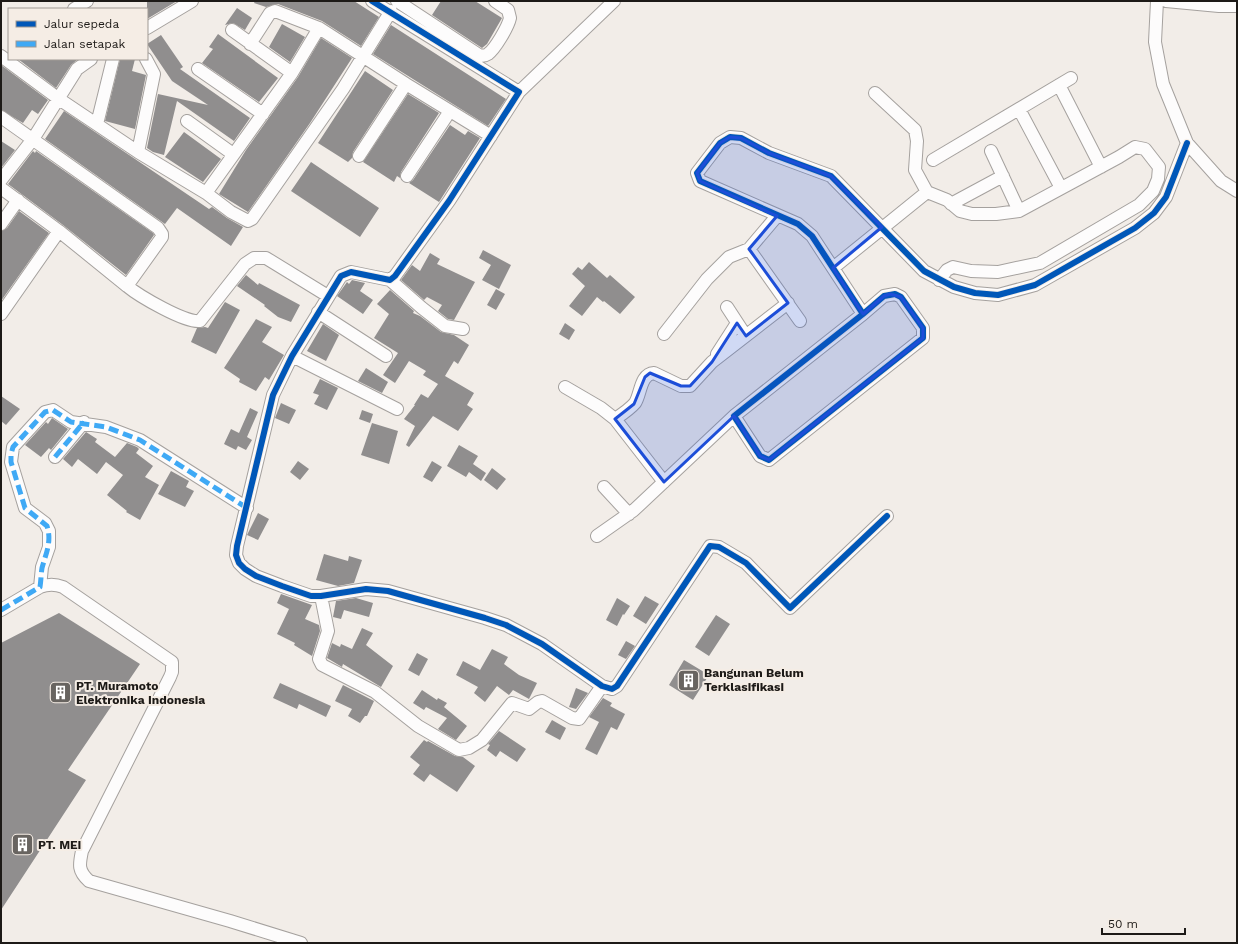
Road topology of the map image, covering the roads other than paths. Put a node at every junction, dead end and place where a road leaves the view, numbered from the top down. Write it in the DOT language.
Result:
graph roads {
  1 [pos="87,1"];
  2 [pos="192,1"];
  3 [pos="372,1"];
  4 [pos="495,1"];
  5 [pos="614,1"];
  6 [pos="1157,1"];
  7 [pos="1166,1"];
  8 [pos="1185,2"];
  9 [pos="399,4"];
  10 [pos="1237,6"];
  11 [pos="76,8"];
  12 [pos="148,27"];
  13 [pos="319,28"];
  14 [pos="232,30"];
  15 [pos="250,44"];
  16 [pos="364,57"];
  17 [pos="9,60"];
  18 [pos="90,60"];
  19 [pos="113,60"];
  20 [pos="147,60"];
  21 [pos="198,70"];
  22 [pos="292,73"];
  23 [pos="1071,78"];
  24 [pos="406,84"];
  25 [pos="1059,85"];
  26 [pos="519,92"];
  27 [pos="875,93"];
  28 [pos="59,99"];
  29 [pos="1019,109"];
  30 [pos="450,111"];
  31 [pos="263,114"];
  32 [pos="1,116"];
  33 [pos="187,121"];
  34 [pos="97,124"];
  35 [pos="491,136"];
  36 [pos="33,138"];
  37 [pos="1187,143"];
  38 [pos="991,151"];
  39 [pos="138,152"];
  40 [pos="233,154"];
  41 [pos="359,156"];
  42 [pos="933,160"];
  43 [pos="1101,167"];
  44 [pos="407,176"];
  45 [pos="1003,176"];
  46 [pos="1,180"];
  47 [pos="1,188"];
  48 [pos="1061,188"];
  49 [pos="1237,191"];
  50 [pos="927,192"];
  51 [pos="206,193"];
  52 [pos="18,200"];
  53 [pos="951,204"];
  54 [pos="1019,211"];
  55 [pos="778,216"];
  56 [pos="1,224"];
  57 [pos="882,227"];
  58 [pos="59,231"];
  59 [pos="749,249"];
  60 [pos="834,268"];
  61 [pos="390,280"];
  62 [pos="939,280"];
  63 [pos="128,286"];
  64 [pos="328,296"];
  65 [pos="788,304"];
  66 [pos="727,307"];
  67 [pos="318,312"];
  68 [pos="1,314"];
  69 [pos="863,314"];
  70 [pos="800,321"];
  71 [pos="737,323"];
  72 [pos="463,329"];
  73 [pos="664,334"];
  74 [pos="746,336"];
  75 [pos="292,356"];
  76 [pos="386,356"];
  77 [pos="712,362"];
  78 [pos="565,387"];
  79 [pos="397,409"];
  80 [pos="734,416"];
  81 [pos="615,419"];
  82 [pos="84,422"];
  83 [pos="55,457"];
  84 [pos="664,482"];
  85 [pos="604,487"];
  86 [pos="246,508"];
  87 [pos="629,514"];
  88 [pos="887,516"];
  89 [pos="597,536"];
  90 [pos="40,587"];
  91 [pos="322,596"];
  92 [pos="1,610"];
  93 [pos="602,686"];
  94 [pos="301,943"];
  1 -- 11 [label="street"];
  2 -- 12 [label="street"];
  3 -- 9 [label="street"];
  4 -- 9 [label="street"];
  5 -- 26 [label="street"];
  6 -- 37 [label="street"];
  7 -- 8 [label="street"];
  8 -- 10 [label="street"];
  9 -- 16 [label="street"];
  9 -- 26 [label="street"];
  13 -- 15 [label="street"];
  13 -- 16 [label="street"];
  13 -- 22 [label="street"];
  14 -- 15 [label="street"];
  15 -- 22 [label="street"];
  16 -- 24 [label="street"];
  16 -- 51 [label="street"];
  17 -- 28 [label="street"];
  18 -- 28 [label="street"];
  19 -- 34 [label="street"];
  20 -- 39 [label="street"];
  21 -- 31 [label="street"];
  22 -- 31 [label="street"];
  23 -- 25 [label="street"];
  24 -- 30 [label="street"];
  24 -- 41 [label="street"];
  25 -- 29 [label="street"];
  25 -- 43 [label="street"];
  26 -- 35 [label="street"];
  27 -- 50 [label="street"];
  28 -- 34 [label="street"];
  28 -- 36 [label="street"];
  29 -- 42 [label="street"];
  29 -- 48 [label="street"];
  30 -- 35 [label="street"];
  30 -- 44 [label="street"];
  31 -- 40 [label="street"];
  32 -- 36 [label="street"];
  33 -- 40 [label="street"];
  34 -- 39 [label="street"];
  35 -- 61 [label="street"];
  36 -- 46 [label="street"];
  36 -- 63 [label="street"];
  37 -- 49 [label="street"];
  37 -- 62 [label="street"];
  38 -- 45 [label="street"];
  39 -- 51 [label="street"];
  40 -- 51 [label="street"];
  43 -- 48 [label="street"];
  43 -- 62 [label="street"];
  45 -- 53 [label="street"];
  45 -- 54 [label="street"];
  47 -- 52 [label="street"];
  48 -- 54 [label="street"];
  50 -- 53 [label="street"];
  50 -- 57 [label="street"];
  52 -- 56 [label="street"];
  52 -- 58 [label="street"];
  53 -- 54 [label="street"];
  55 -- 57 [label="street"];
  55 -- 59 [label="street"];
  55 -- 60 [label="street"];
  57 -- 60 [label="street"];
  57 -- 62 [label="street"];
  58 -- 63 [label="street"];
  58 -- 68 [label="street"];
  59 -- 65 [label="street"];
  59 -- 73 [label="street"];
  60 -- 69 [label="street"];
  61 -- 64 [label="street"];
  61 -- 72 [label="street"];
  63 -- 64 [label="street"];
  64 -- 67 [label="street"];
  65 -- 70 [label="street"];
  65 -- 74 [label="street"];
  66 -- 71 [label="street"];
  67 -- 75 [label="street"];
  67 -- 76 [label="street"];
  69 -- 80 [label="street"];
  69 -- 80 [label="street"];
  71 -- 74 [label="street"];
  71 -- 77 [label="street"];
  74 -- 77 [label="street"];
  75 -- 79 [label="street"];
  75 -- 86 [label="street"];
  77 -- 81 [label="street"];
  78 -- 81 [label="street"];
  80 -- 84 [label="street"];
  81 -- 84 [label="street"];
  82 -- 83 [label="street"];
  82 -- 86 [label="street"];
  82 -- 90 [label="street"];
  84 -- 87 [label="street"];
  85 -- 87 [label="street"];
  86 -- 91 [label="street"];
  87 -- 89 [label="street"];
  88 -- 93 [label="street"];
  90 -- 92 [label="street"];
  90 -- 94 [label="street"];
  91 -- 93 [label="street"];
  91 -- 93 [label="street"];
}
